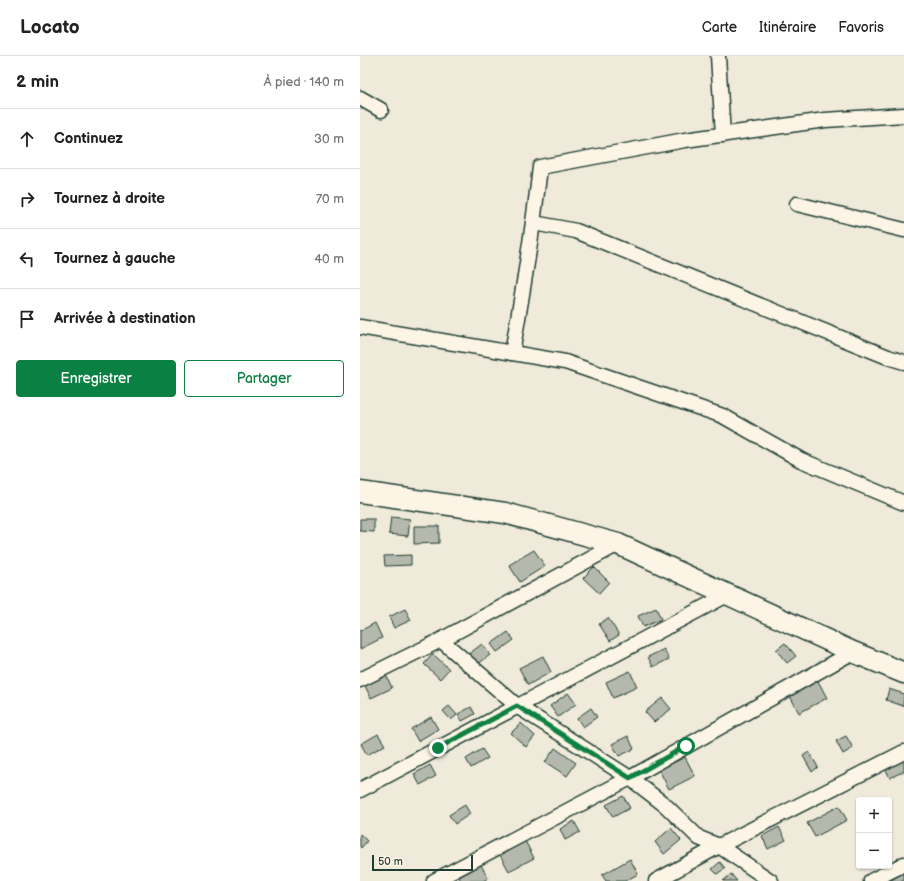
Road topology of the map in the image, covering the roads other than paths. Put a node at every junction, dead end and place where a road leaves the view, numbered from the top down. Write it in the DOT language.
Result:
graph roads {
  1 [pos="718,56"];
  2 [pos="360,98"];
  3 [pos="381,110"];
  4 [pos="904,115"];
  5 [pos="723,135"];
  6 [pos="797,204"];
  7 [pos="534,222"];
  8 [pos="904,230"];
  9 [pos="360,327"];
  10 [pos="512,353"];
  11 [pos="904,362"];
  12 [pos="360,492"];
  13 [pos="904,503"];
  14 [pos="618,544"];
  15 [pos="727,595"];
  16 [pos="441,640"];
  17 [pos="853,652"];
  18 [pos="904,673"];
  19 [pos="360,680"];
  20 [pos="517,706"];
  21 [pos="904,752"];
  22 [pos="630,778"];
  23 [pos="360,790"];
  24 [pos="719,846"];
  25 [pos="904,864"];
  26 [pos="434,881"];
  27 [pos="656,881"];
  28 [pos="771,881"];
  29 [pos="871,881"];
  1 -- 5 [label="street"];
  2 -- 3 [label="street"];
  4 -- 5 [label="street"];
  5 -- 7 [label="street"];
  6 -- 8 [label="street"];
  7 -- 10 [label="street"];
  7 -- 11 [label="street"];
  9 -- 10 [label="street"];
  10 -- 13 [label="street"];
  12 -- 14 [label="street"];
  14 -- 15 [label="street"];
  14 -- 16 [label="street"];
  15 -- 17 [label="street"];
  15 -- 20 [label="street"];
  16 -- 19 [label="street"];
  16 -- 20 [label="street"];
  17 -- 18 [label="street"];
  17 -- 22 [label="street"];
  20 -- 22 [label="street"];
  20 -- 23 [label="street"];
  21 -- 24 [label="street"];
  22 -- 24 [label="street"];
  22 -- 26 [label="street"];
  24 -- 27 [label="street"];
  24 -- 28 [label="street"];
  25 -- 29 [label="street"];
}
